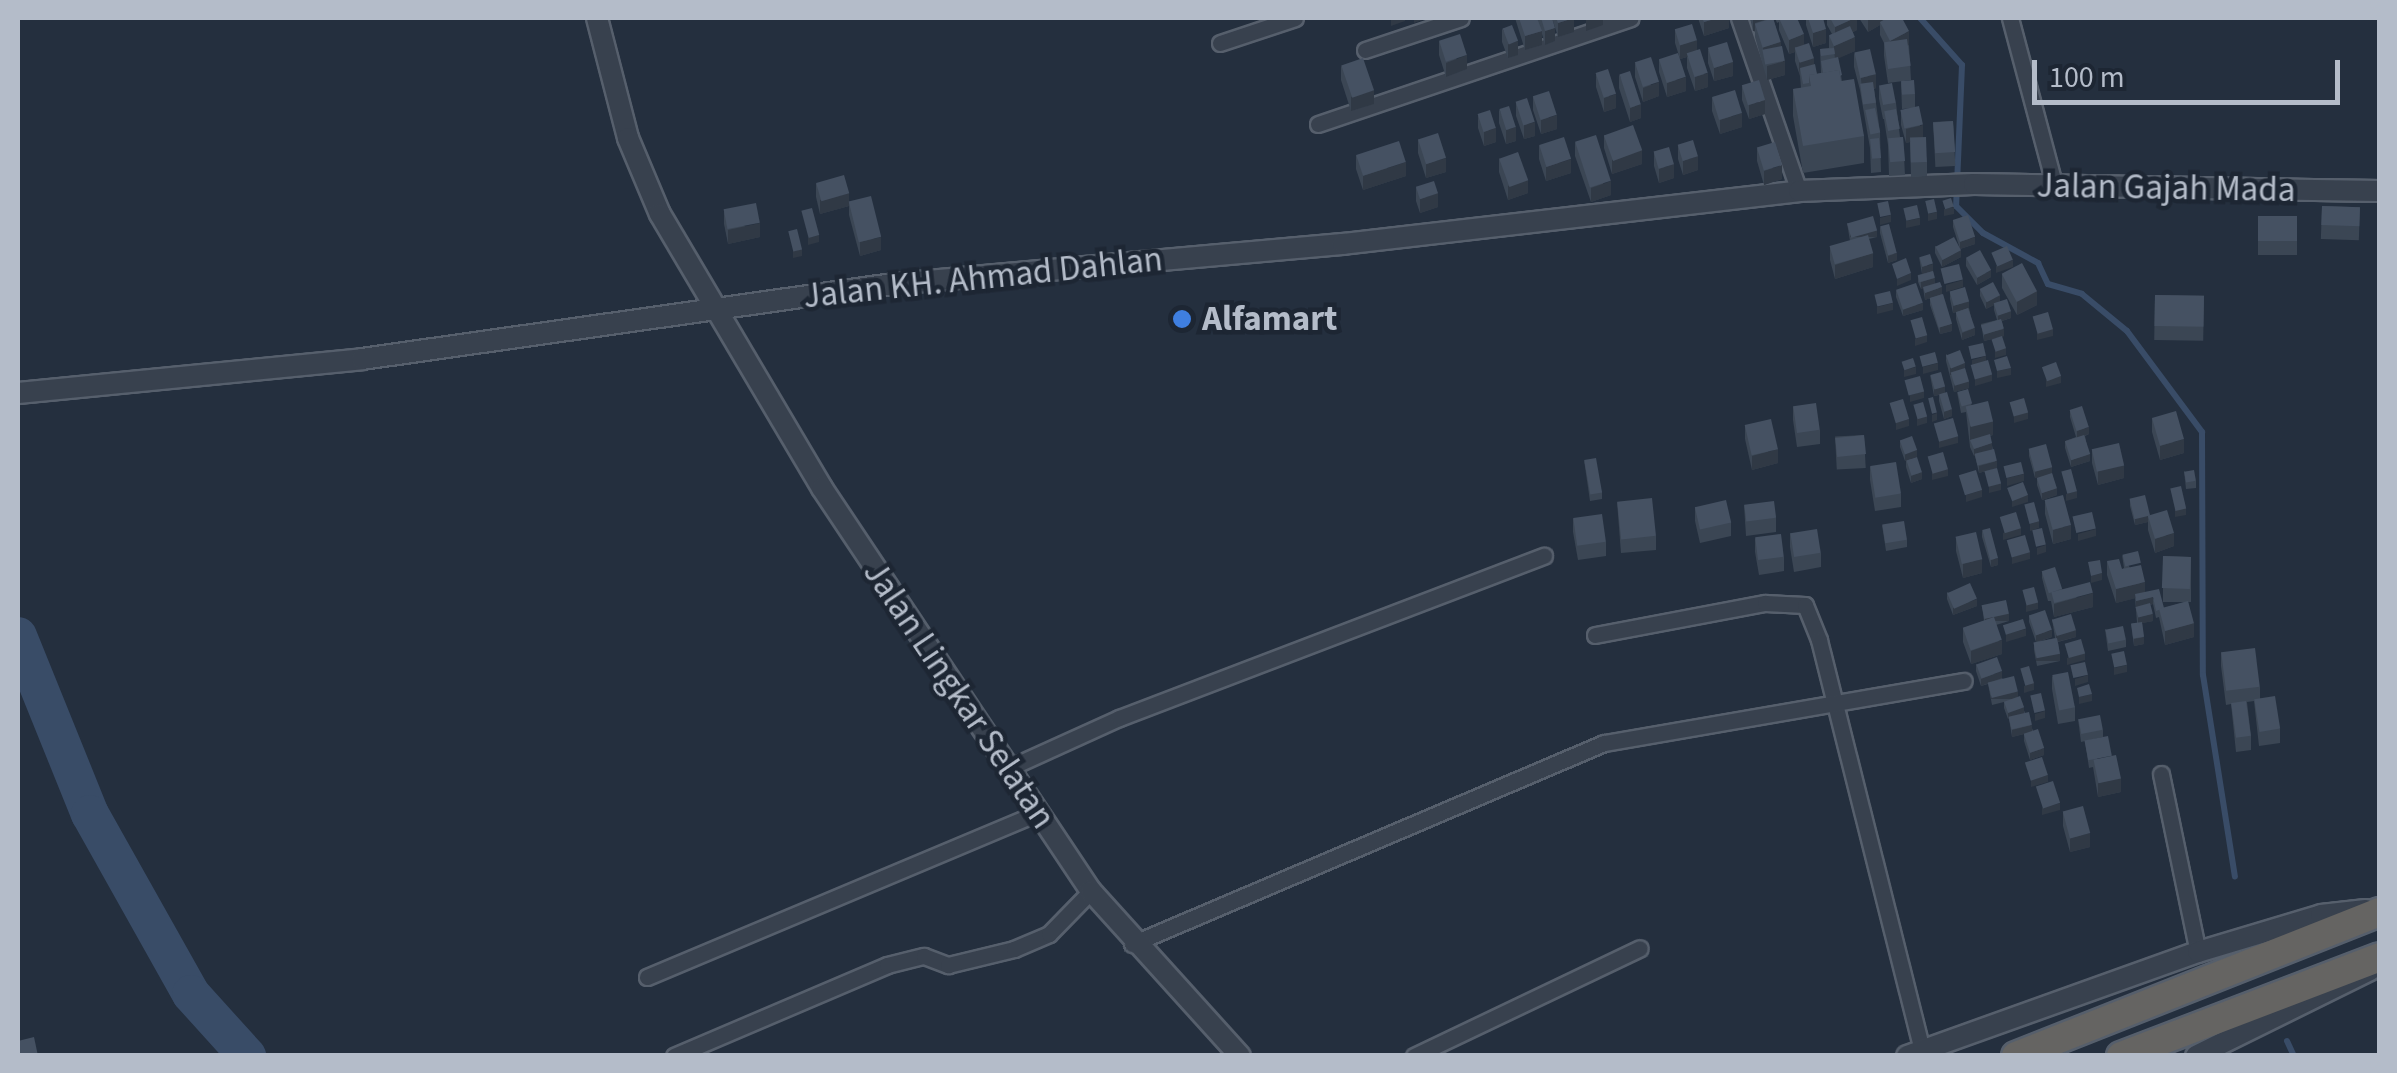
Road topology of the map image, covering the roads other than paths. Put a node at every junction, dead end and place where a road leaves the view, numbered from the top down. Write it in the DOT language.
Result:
graph roads {
  1 [pos="597,18"];
  2 [pos="1294,18"];
  3 [pos="1461,18"];
  4 [pos="1632,18"];
  5 [pos="1739,18"];
  6 [pos="2010,18"];
  7 [pos="1220,44"];
  8 [pos="1365,50"];
  9 [pos="1318,124"];
  10 [pos="1952,184"];
  11 [pos="2055,187"];
  12 [pos="1799,191"];
  13 [pos="2380,191"];
  14 [pos="706,310"];
  15 [pos="18,393"];
  16 [pos="1544,556"];
  17 [pos="1595,635"];
  18 [pos="1964,681"];
  19 [pos="1835,703"];
  20 [pos="1010,767"];
  21 [pos="2161,774"];
  22 [pos="1039,812"];
  23 [pos="1091,890"];
  24 [pos="2380,910"];
  25 [pos="1132,944"];
  26 [pos="1640,948"];
  27 [pos="2198,952"];
  28 [pos="2380,960"];
  29 [pos="647,977"];
  30 [pos="1915,1052"];
  31 [pos="674,1056"];
  32 [pos="1240,1056"];
  33 [pos="1414,1056"];
  34 [pos="2016,1056"];
  35 [pos="2121,1056"];
  36 [pos="2196,1056"];
  1 -- 14 [label="street, Jalan Lingkar Selatan"];
  2 -- 7 [label="street"];
  3 -- 8 [label="street"];
  4 -- 9 [label="street"];
  5 -- 12 [label="street"];
  6 -- 11 [label="street"];
  10 -- 11 [label="street, Jalan Gajah Mada"];
  10 -- 12 [label="street, Jalan KH. Ahmad Dahlan"];
  11 -- 13 [label="street, Jalan Gajah Mada"];
  12 -- 14 [label="street, Jalan KH. Ahmad Dahlan"];
  14 -- 15 [label="street, Jalan KH. Ahmad Dahlan"];
  14 -- 20 [label="street, Jalan Lingkar Selatan"];
  16 -- 20 [label="street"];
  17 -- 19 [label="street"];
  18 -- 19 [label="street"];
  19 -- 25 [label="street"];
  19 -- 30 [label="street"];
  20 -- 22 [label="street, Jalan Lingkar Selatan"];
  21 -- 27 [label="street"];
  22 -- 23 [label="street, Jalan Lingkar Selatan"];
  22 -- 29 [label="street"];
  23 -- 25 [label="street, Jalan Lingkar Selatan"];
  23 -- 31 [label="street"];
  24 -- 27 [label="street"];
  24 -- 34 [label="highway"];
  25 -- 32 [label="street, Jalan Lingkar Selatan"];
  26 -- 33 [label="street"];
  27 -- 30 [label="street"];
  28 -- 35 [label="highway"];
  28 -- 36 [label="street"];
}
